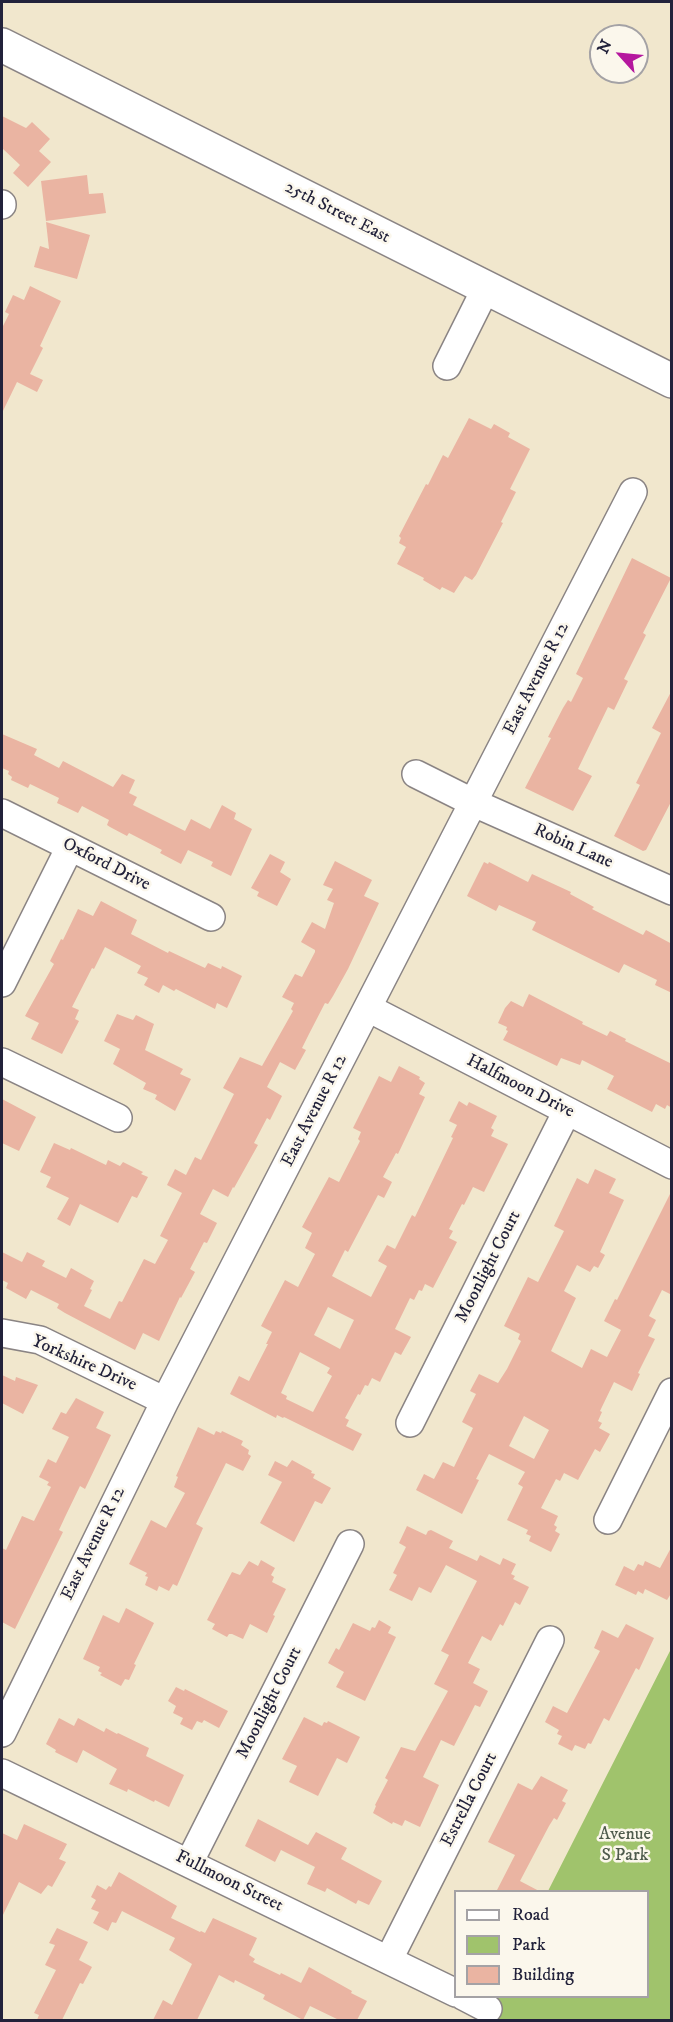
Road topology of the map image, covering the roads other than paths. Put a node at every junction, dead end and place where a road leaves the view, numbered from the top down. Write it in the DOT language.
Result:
graph roads {
  1 [pos="2,45"];
  2 [pos="486,288"];
  3 [pos="447,366"];
  4 [pos="672,381"];
  5 [pos="633,492"];
  6 [pos="416,774"];
  7 [pos="474,803"];
  8 [pos="2,813"];
  9 [pos="70,847"];
  10 [pos="672,891"];
  11 [pos="211,917"];
  12 [pos="2,983"];
  13 [pos="368,1008"];
  14 [pos="2,1062"];
  15 [pos="567,1111"];
  16 [pos="118,1118"];
  17 [pos="672,1165"];
  18 [pos="2,1333"];
  19 [pos="672,1392"];
  20 [pos="165,1401"];
  21 [pos="410,1422"];
  22 [pos="608,1520"];
  23 [pos="350,1544"];
  24 [pos="550,1640"];
  25 [pos="2,1733"];
  26 [pos="2,1773"];
  27 [pos="189,1863"];
  28 [pos="389,1959"];
  29 [pos="454,1992"];
  30 [pos="467,1998"];
  31 [pos="488,2009"];
  1 -- 2 [label="main road, 25th Street East"];
  2 -- 3 [label="street"];
  2 -- 4 [label="main road, 25th Street East"];
  5 -- 7 [label="street, East Avenue R 12"];
  6 -- 7 [label="street, Robin Lane"];
  7 -- 10 [label="street, Robin Lane"];
  7 -- 13 [label="street, East Avenue R 12"];
  8 -- 9 [label="street, Oxford Drive"];
  9 -- 11 [label="street, Oxford Drive"];
  9 -- 12 [label="street"];
  13 -- 15 [label="street, Halfmoon Drive"];
  13 -- 20 [label="street, East Avenue R 12"];
  14 -- 16 [label="street"];
  15 -- 17 [label="street, Halfmoon Drive"];
  15 -- 21 [label="street, Moonlight Court"];
  18 -- 20 [label="street, Yorkshire Drive"];
  19 -- 22 [label="street"];
  20 -- 25 [label="street, East Avenue R 12"];
  23 -- 27 [label="street, Moonlight Court"];
  24 -- 28 [label="street, Estrella Court"];
  26 -- 27 [label="street, Fullmoon Street"];
  27 -- 28 [label="street, Fullmoon Street"];
  28 -- 29 [label="street, Fullmoon Street"];
  30 -- 31 [label="street"];
}
